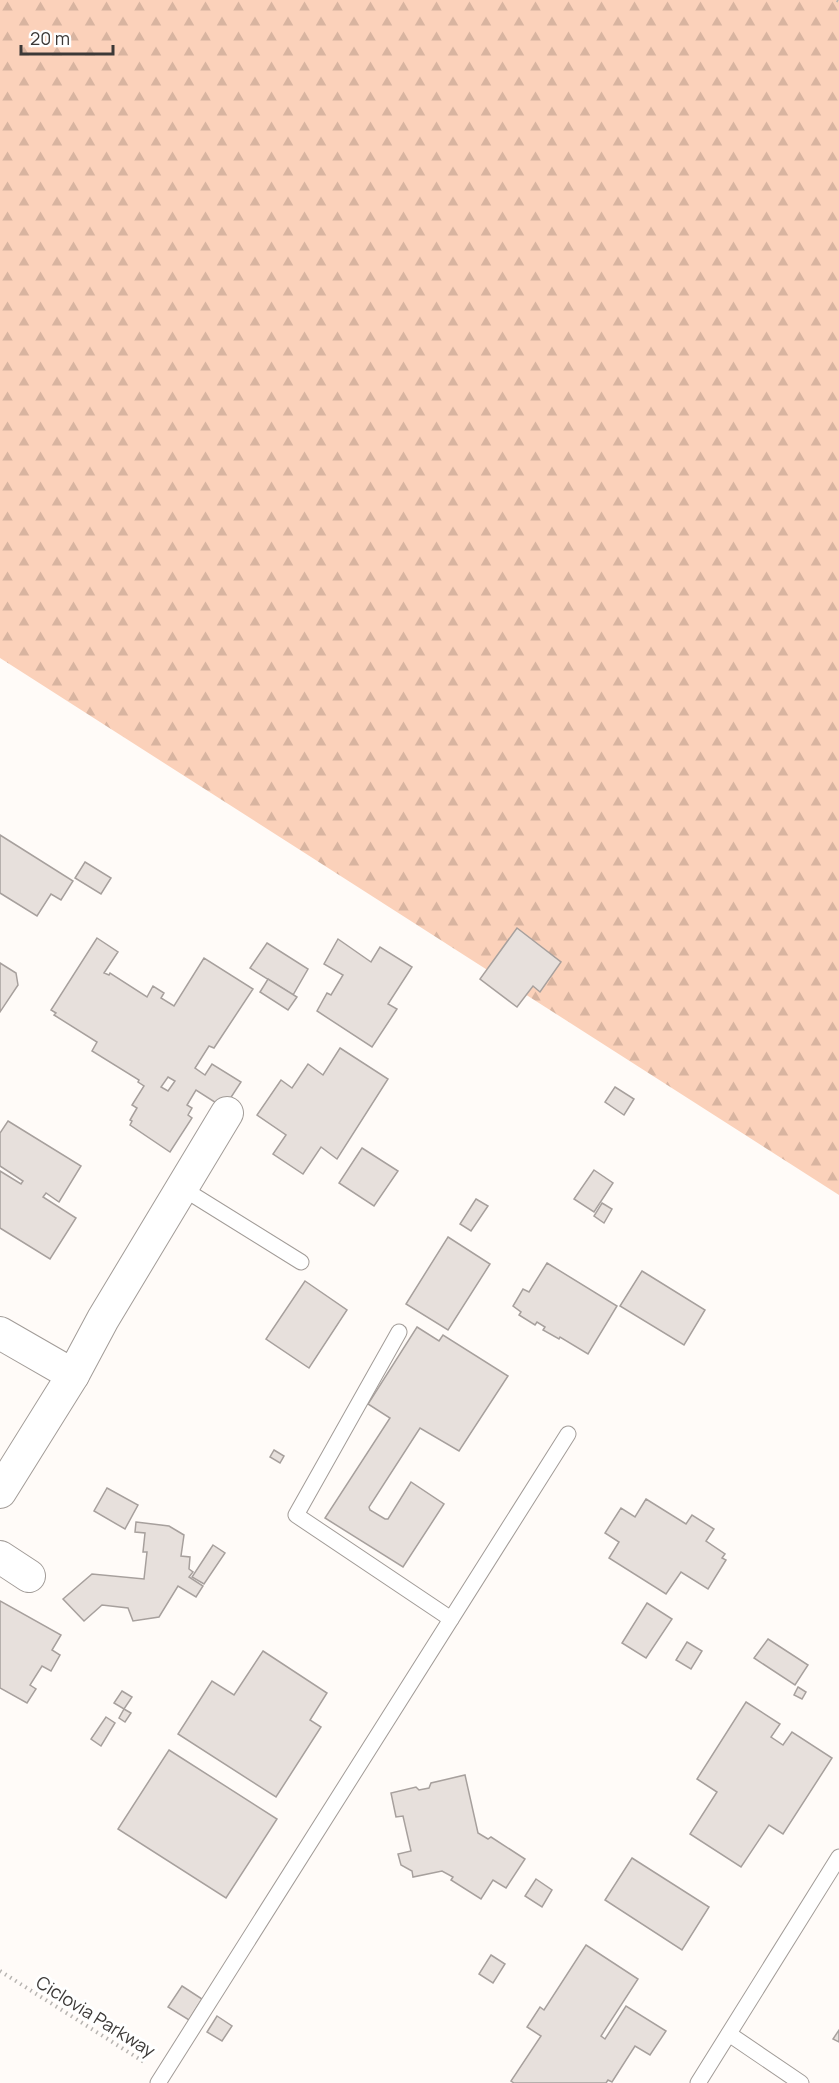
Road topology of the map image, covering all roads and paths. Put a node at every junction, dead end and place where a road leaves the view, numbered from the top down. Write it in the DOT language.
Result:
graph roads {
  1 [pos="227,1113"];
  2 [pos="182,1188"];
  3 [pos="301,1262"];
  4 [pos="399,1332"];
  5 [pos="0,1333"];
  6 [pos="73,1375"];
  7 [pos="568,1434"];
  8 [pos="0,1492"];
  9 [pos="0,1557"];
  10 [pos="29,1576"];
  11 [pos="451,1619"];
  12 [pos="839,1857"];
  13 [pos="0,1971"];
  14 [pos="729,2034"];
  15 [pos="161,2079"];
  16 [pos="698,2083"];
  17 [pos="801,2083"];
  1 -- 2 [label="street"];
  2 -- 3 [label="lane"];
  2 -- 6 [label="street"];
  4 -- 11 [label="lane"];
  5 -- 6 [label="street"];
  6 -- 8 [label="street"];
  7 -- 11 [label="lane"];
  9 -- 10 [label="street"];
  11 -- 15 [label="lane"];
  12 -- 14 [label="lane"];
  13 -- 15 [label="path, Ciclovia Parkway"];
  14 -- 16 [label="lane"];
  14 -- 17 [label="lane"];
}
